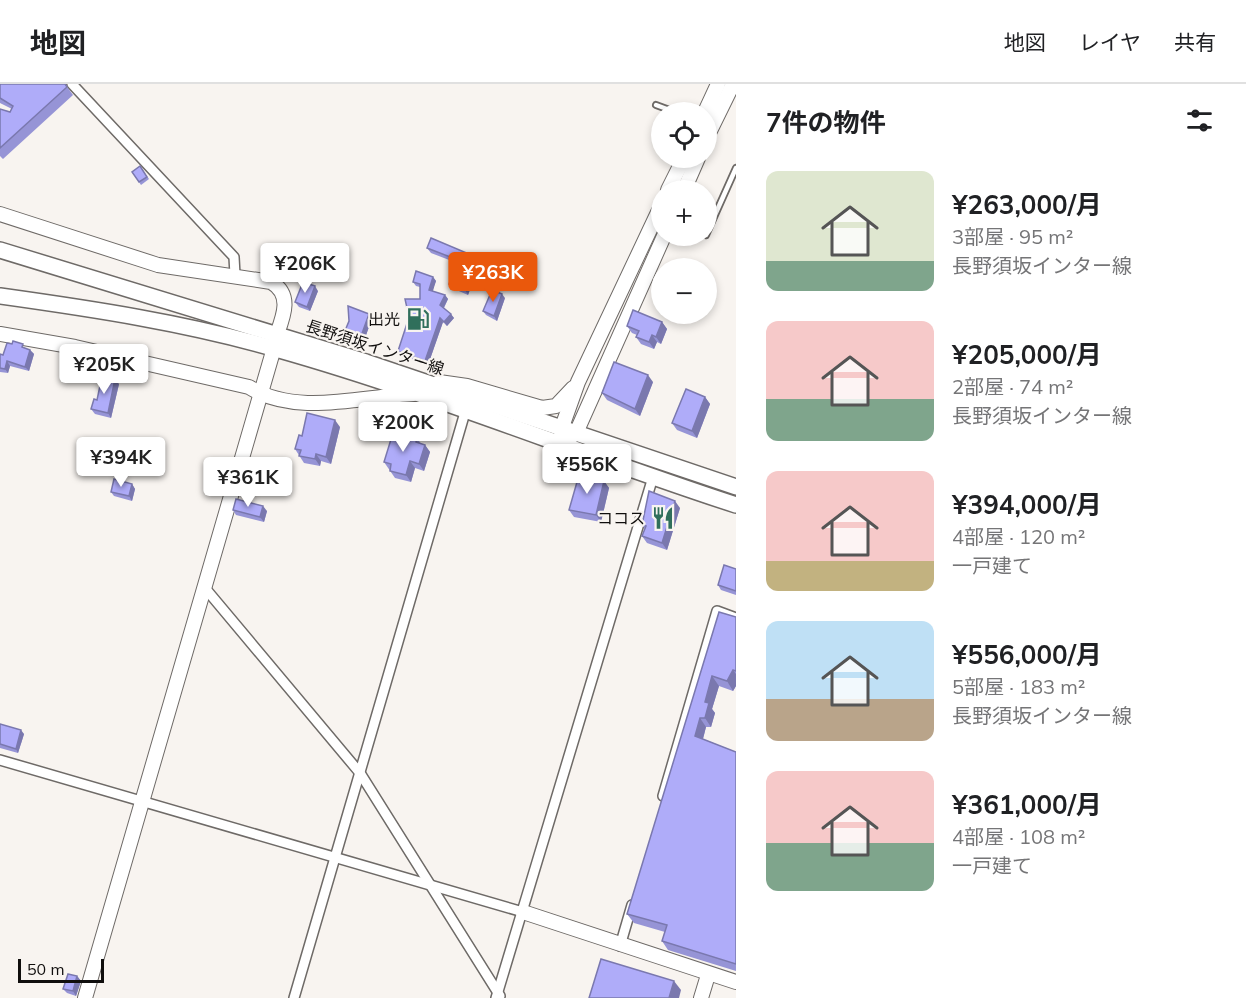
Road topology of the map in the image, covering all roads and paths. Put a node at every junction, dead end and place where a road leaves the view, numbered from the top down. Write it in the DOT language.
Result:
graph roads {
  1 [pos="72,84"];
  2 [pos="718,84"];
  3 [pos="733,84"];
  4 [pos="710,102"];
  5 [pos="717,117"];
  6 [pos="736,168"];
  7 [pos="717,211"];
  8 [pos="0,214"];
  9 [pos="651,227"];
  10 [pos="660,246"];
  11 [pos="0,250"];
  12 [pos="235,275"];
  13 [pos="0,296"];
  14 [pos="0,334"];
  15 [pos="275,341"];
  16 [pos="416,379"];
  17 [pos="578,382"];
  18 [pos="260,394"];
  19 [pos="424,394"];
  20 [pos="466,409"];
  21 [pos="561,427"];
  22 [pos="576,433"];
  23 [pos="561,445"];
  24 [pos="652,477"];
  25 [pos="736,487"];
  26 [pos="736,505"];
  27 [pos="205,588"];
  28 [pos="736,618"];
  29 [pos="0,760"];
  30 [pos="360,773"];
  31 [pos="142,801"];
  32 [pos="660,807"];
  33 [pos="334,858"];
  34 [pos="431,884"];
  35 [pos="633,899"];
  36 [pos="523,912"];
  37 [pos="620,946"];
  38 [pos="708,975"];
  39 [pos="736,982"];
  40 [pos="499,996"];
  41 [pos="85,998"];
  42 [pos="294,998"];
  43 [pos="701,998"];
  1 -- 12 [label="street"];
  2 -- 4 [label="street"];
  3 -- 5 [label="street"];
  6 -- 7 [label="lane"];
  8 -- 12 [label="street"];
  9 -- 17 [label="street"];
  10 -- 22 [label="street"];
  11 -- 15 [label="main road, 長野須坂インター線"];
  12 -- 15 [label="street"];
  13 -- 15 [label="main road, 長野須坂インター線"];
  14 -- 18 [label="street"];
  15 -- 16 [label="main road, 長野須坂インター線"];
  15 -- 18 [label="street"];
  15 -- 19 [label="main road, 長野須坂インター線"];
  16 -- 17 [label="street"];
  16 -- 21 [label="main road, 長野須坂インター線"];
  17 -- 21 [label="street"];
  18 -- 19 [label="street"];
  18 -- 27 [label="street"];
  19 -- 20 [label="main road, 長野須坂インター線"];
  20 -- 23 [label="main road, 長野須坂インター線"];
  20 -- 30 [label="street"];
  21 -- 22 [label="main road, 長野須坂インター線"];
  21 -- 23 [label="street"];
  22 -- 23 [label="street"];
  22 -- 25 [label="main road, 長野須坂インター線"];
  23 -- 24 [label="main road, 長野須坂インター線"];
  24 -- 26 [label="main road, 長野須坂インター線"];
  24 -- 36 [label="street"];
  27 -- 30 [label="street"];
  27 -- 31 [label="street"];
  28 -- 32 [label="street"];
  29 -- 31 [label="street"];
  30 -- 33 [label="street"];
  30 -- 34 [label="street"];
  31 -- 33 [label="street"];
  31 -- 41 [label="street"];
  33 -- 34 [label="street"];
  33 -- 42 [label="street"];
  34 -- 36 [label="street"];
  34 -- 40 [label="street"];
  35 -- 37 [label="street"];
  36 -- 37 [label="street"];
  36 -- 40 [label="street"];
  37 -- 38 [label="street"];
  38 -- 39 [label="street"];
  38 -- 43 [label="street"];
}
